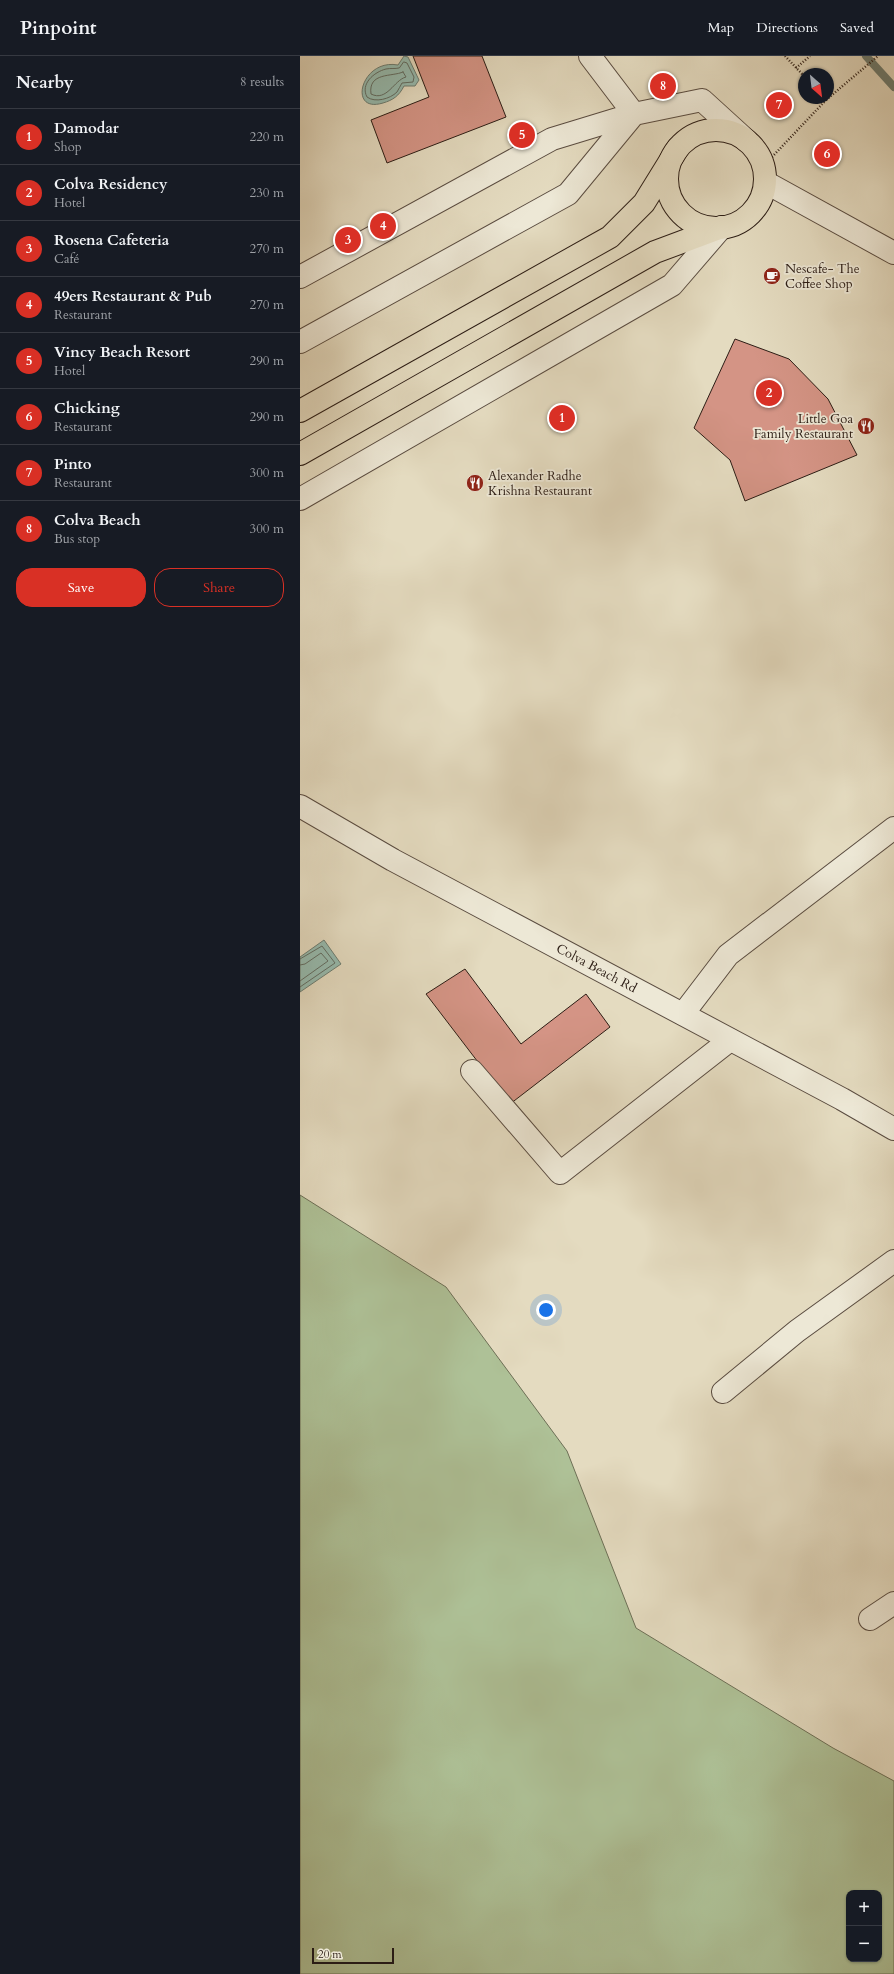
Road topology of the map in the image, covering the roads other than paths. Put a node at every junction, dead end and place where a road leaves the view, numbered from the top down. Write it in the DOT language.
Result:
graph roads {
  1 [pos="590,56"];
  2 [pos="634,114"];
  3 [pos="747,141"];
  4 [pos="678,148"];
  5 [pos="765,174"];
  6 [pos="722,227"];
  7 [pos="894,253"];
  8 [pos="300,277"];
  9 [pos="300,342"];
  10 [pos="300,411"];
  11 [pos="300,454"];
  12 [pos="300,499"];
  13 [pos="300,806"];
  14 [pos="894,828"];
  15 [pos="683,1014"];
  16 [pos="730,1040"];
  17 [pos="472,1071"];
  18 [pos="894,1129"];
  19 [pos="894,1261"];
  20 [pos="722,1392"];
  21 [pos="894,1602"];
  22 [pos="870,1619"];
  1 -- 2 [label="street"];
  2 -- 3 [label="street"];
  2 -- 8 [label="street"];
  2 -- 9 [label="street"];
  3 -- 4 [label="main road"];
  3 -- 5 [label="main road"];
  4 -- 6 [label="main road"];
  4 -- 10 [label="main road"];
  5 -- 6 [label="main road"];
  5 -- 7 [label="street"];
  6 -- 11 [label="main road"];
  6 -- 12 [label="street"];
  13 -- 15 [label="street, Colva Beach Rd"];
  14 -- 15 [label="street"];
  15 -- 16 [label="street, Colva Beach Rd"];
  16 -- 17 [label="street"];
  16 -- 18 [label="street, Colva Beach Rd"];
  19 -- 20 [label="street"];
  21 -- 22 [label="street"];
}
